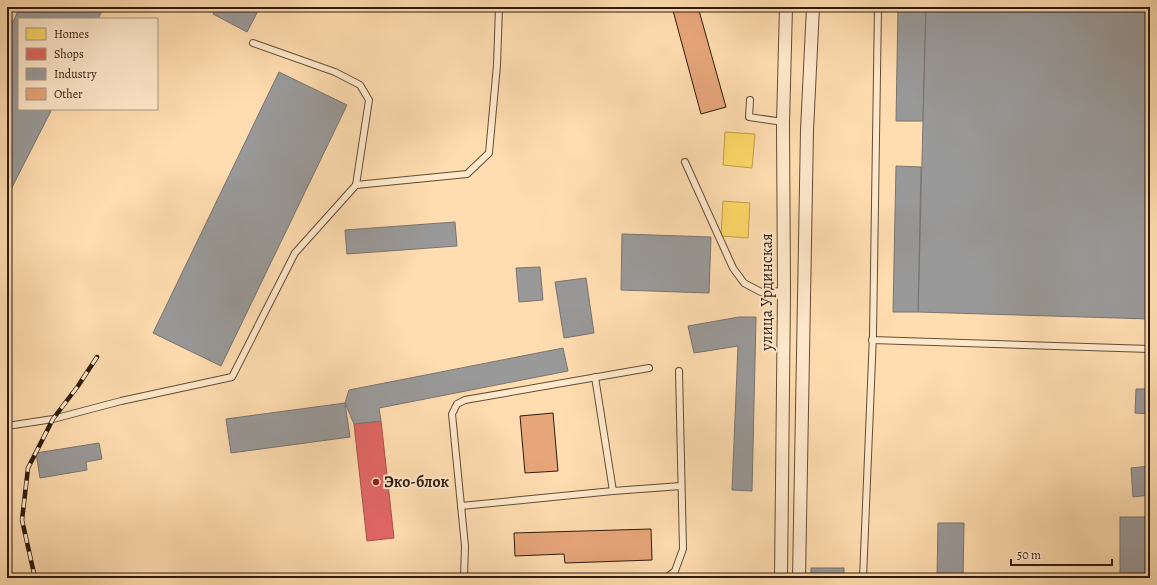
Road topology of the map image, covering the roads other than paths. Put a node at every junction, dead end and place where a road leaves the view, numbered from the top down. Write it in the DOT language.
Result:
graph roads {
  1 [pos="499,7"];
  2 [pos="786,7"];
  3 [pos="813,7"];
  4 [pos="878,7"];
  5 [pos="253,43"];
  6 [pos="750,100"];
  7 [pos="783,122"];
  8 [pos="685,162"];
  9 [pos="356,185"];
  10 [pos="784,291"];
  11 [pos="872,340"];
  12 [pos="1150,349"];
  13 [pos="649,368"];
  14 [pos="679,371"];
  15 [pos="595,377"];
  16 [pos="7,426"];
  17 [pos="682,486"];
  18 [pos="613,491"];
  19 [pos="461,506"];
  20 [pos="464,578"];
  21 [pos="666,578"];
  22 [pos="781,578"];
  23 [pos="799,578"];
  24 [pos="863,578"];
  1 -- 9 [label="lane"];
  2 -- 7 [label="street, улица Урдинская"];
  3 -- 23 [label="street"];
  4 -- 11 [label="lane"];
  5 -- 9 [label="lane"];
  6 -- 7 [label="lane"];
  7 -- 10 [label="street, улица Урдинская"];
  8 -- 10 [label="lane"];
  9 -- 16 [label="lane"];
  10 -- 22 [label="street, улица Урдинская"];
  11 -- 12 [label="lane"];
  11 -- 24 [label="lane"];
  13 -- 15 [label="lane"];
  14 -- 17 [label="lane"];
  15 -- 18 [label="lane"];
  15 -- 19 [label="lane"];
  17 -- 18 [label="lane"];
  17 -- 21 [label="lane"];
  18 -- 19 [label="lane"];
  19 -- 20 [label="lane"];
}
